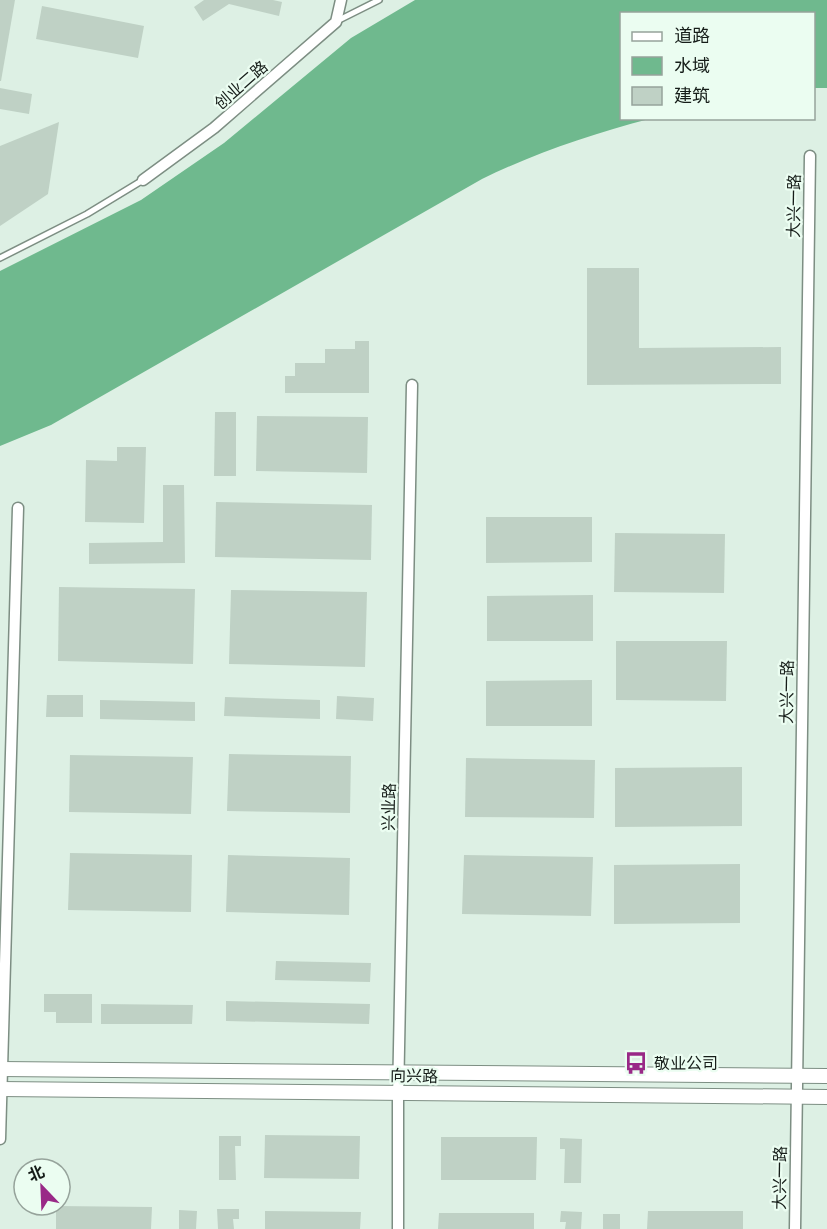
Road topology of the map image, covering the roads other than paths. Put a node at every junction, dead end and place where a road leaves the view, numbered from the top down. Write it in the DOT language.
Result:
graph roads {
  1 [pos="341,0"];
  2 [pos="379,0"];
  3 [pos="336,22"];
  4 [pos="810,156"];
  5 [pos="143,180"];
  6 [pos="0,258"];
  7 [pos="412,385"];
  8 [pos="18,508"];
  9 [pos="1,1069"];
  10 [pos="399,1072"];
  11 [pos="797,1076"];
  12 [pos="827,1076"];
  13 [pos="0,1089"];
  14 [pos="398,1092"];
  15 [pos="797,1096"];
  16 [pos="827,1097"];
  17 [pos="0,1139"];
  18 [pos="398,1229"];
  19 [pos="795,1229"];
  1 -- 3 [label="street"];
  2 -- 3 [label="lane"];
  3 -- 5 [label="street, 创业二路"];
  4 -- 11 [label="street, 大兴一路"];
  5 -- 6 [label="lane"];
  7 -- 10 [label="street, 兴业路"];
  8 -- 9 [label="street"];
  9 -- 10 [label="street, 向兴路"];
  9 -- 13 [label="street"];
  10 -- 11 [label="street, 向兴路"];
  10 -- 14 [label="street, 兴业路"];
  11 -- 12 [label="street, 向兴路"];
  11 -- 15 [label="street, 大兴一路"];
  13 -- 14 [label="street, 向兴路"];
  13 -- 17 [label="street"];
  14 -- 15 [label="street, 向兴路"];
  14 -- 18 [label="street, 兴业路"];
  15 -- 16 [label="street, 向兴路"];
  15 -- 19 [label="street, 大兴一路"];
}
